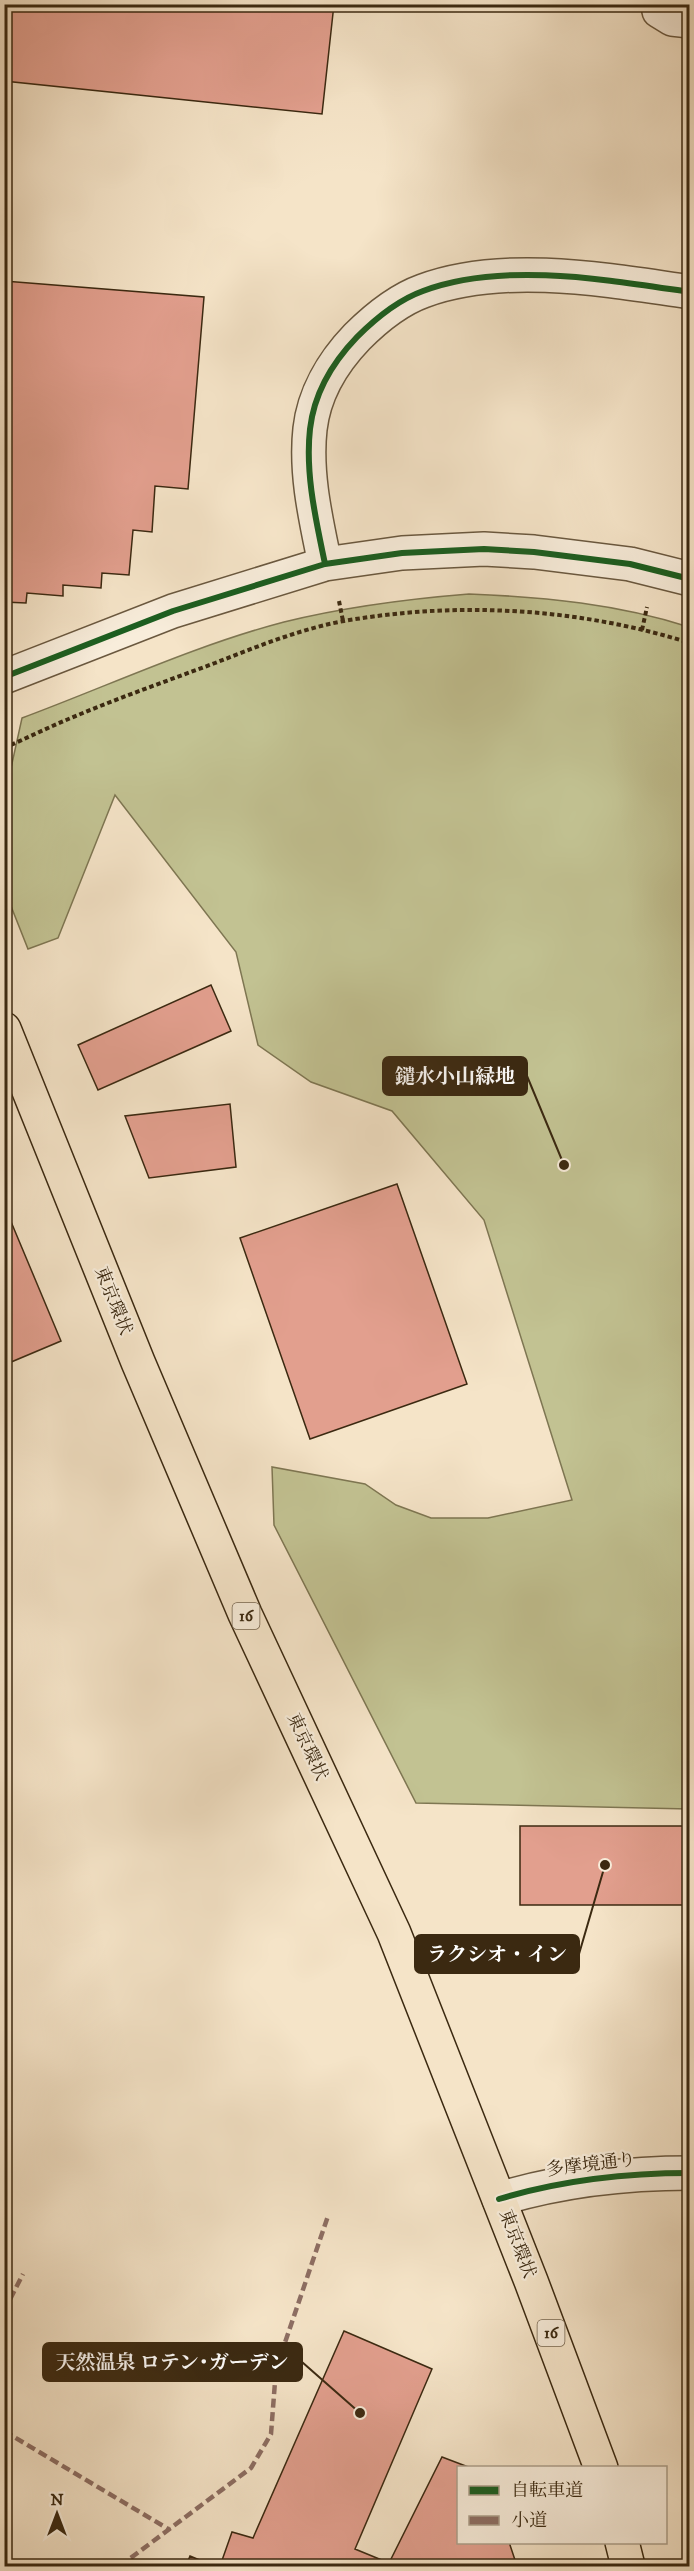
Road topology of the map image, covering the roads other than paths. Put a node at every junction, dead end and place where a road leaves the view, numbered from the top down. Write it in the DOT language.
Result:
graph roads {
  1 [pos="658,4"];
  2 [pos="690,21"];
  3 [pos="690,292"];
  4 [pos="325,564"];
  5 [pos="690,579"];
  6 [pos="4,677"];
  7 [pos="4,1029"];
  8 [pos="690,2173"];
  9 [pos="499,2199"];
  10 [pos="600,2466"];
  11 [pos="622,2544"];
  12 [pos="628,2566"];
  1 -- 2 [label="street"];
  3 -- 4 [label="street"];
  4 -- 5 [label="street"];
  4 -- 6 [label="street"];
  7 -- 9 [label="highway, 東京環状 / 16"];
  8 -- 9 [label="street, 多摩境通り"];
  9 -- 10 [label="highway, 東京環状 / 16"];
  11 -- 12 [label="highway"];
}
